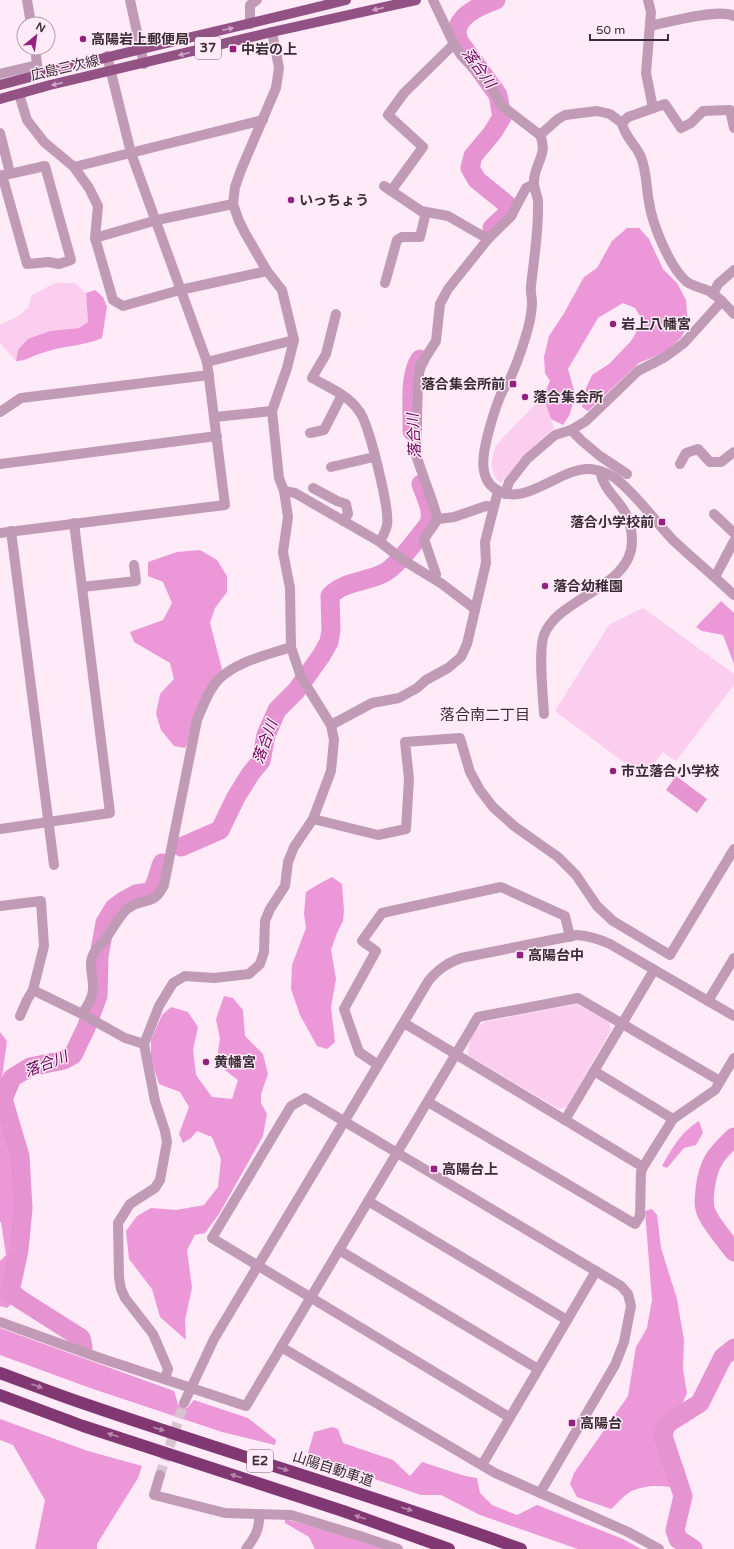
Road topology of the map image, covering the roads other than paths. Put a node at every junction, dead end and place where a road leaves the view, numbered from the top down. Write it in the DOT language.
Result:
graph roads {
  1 [pos="27,0"];
  2 [pos="130,0"];
  3 [pos="257,0"];
  4 [pos="346,0"];
  5 [pos="416,0"];
  6 [pos="433,0"];
  7 [pos="648,0"];
  8 [pos="30,16"];
  9 [pos="734,16"];
  10 [pos="250,24"];
  11 [pos="650,26"];
  12 [pos="272,32"];
  13 [pos="454,44"];
  14 [pos="140,48"];
  15 [pos="36,56"];
  16 [pos="107,56"];
  17 [pos="144,64"];
  18 [pos="38,69"];
  19 [pos="111,71"];
  20 [pos="0,74"];
  21 [pos="0,85"];
  22 [pos="19,94"];
  23 [pos="0,99"];
  24 [pos="653,108"];
  25 [pos="263,120"];
  26 [pos="622,123"];
  27 [pos="734,128"];
  28 [pos="0,133"];
  29 [pos="540,135"];
  30 [pos="131,153"];
  31 [pos="74,167"];
  32 [pos="4,174"];
  33 [pos="534,184"];
  34 [pos="233,204"];
  35 [pos="426,212"];
  36 [pos="157,220"];
  37 [pos="95,238"];
  38 [pos="488,239"];
  39 [pos="267,270"];
  40 [pos="734,270"];
  41 [pos="385,283"];
  42 [pos="180,290"];
  43 [pos="713,294"];
  44 [pos="722,301"];
  45 [pos="336,314"];
  46 [pos="734,314"];
  47 [pos="294,340"];
  48 [pos="207,362"];
  49 [pos="209,375"];
  50 [pos="342,395"];
  51 [pos="272,411"];
  52 [pos="0,412"];
  53 [pos="214,417"];
  54 [pos="571,430"];
  55 [pos="310,433"];
  56 [pos="217,436"];
  57 [pos="734,452"];
  58 [pos="600,456"];
  59 [pos="374,457"];
  60 [pos="0,464"];
  61 [pos="680,464"];
  62 [pos="331,467"];
  63 [pos="597,470"];
  64 [pos="627,474"];
  65 [pos="314,488"];
  66 [pos="284,491"];
  67 [pos="501,493"];
  68 [pos="494,507"];
  69 [pos="714,514"];
  70 [pos="438,519"];
  71 [pos="343,521"];
  72 [pos="74,523"];
  73 [pos="12,531"];
  74 [pos="0,533"];
  75 [pos="734,533"];
  76 [pos="734,541"];
  77 [pos="380,542"];
  78 [pos="134,565"];
  79 [pos="716,577"];
  80 [pos="435,579"];
  81 [pos="82,587"];
  82 [pos="734,595"];
  83 [pos="475,609"];
  84 [pos="292,647"];
  85 [pos="544,714"];
  86 [pos="331,725"];
  87 [pos="313,819"];
  88 [pos="49,822"];
  89 [pos="0,829"];
  90 [pos="734,849"];
  91 [pos="54,865"];
  92 [pos="0,906"];
  93 [pos="570,937"];
  94 [pos="734,958"];
  95 [pos="654,970"];
  96 [pos="33,990"];
  97 [pos="708,1001"];
  98 [pos="82,1014"];
  99 [pos="20,1016"];
  100 [pos="734,1016"];
  101 [pos="404,1023"];
  102 [pos="622,1024"];
  103 [pos="144,1044"];
  104 [pos="456,1055"];
  105 [pos="734,1058"];
  106 [pos="378,1065"];
  107 [pos="594,1071"];
  108 [pos="720,1081"];
  109 [pos="428,1102"];
  110 [pos="672,1119"];
  111 [pos="565,1120"];
  112 [pos="345,1121"];
  113 [pos="397,1153"];
  114 [pos="643,1167"];
  115 [pos="368,1202"];
  116 [pos="339,1250"];
  117 [pos="258,1266"];
  118 [pos="596,1271"];
  119 [pos="311,1298"];
  120 [pos="567,1320"];
  121 [pos="0,1322"];
  122 [pos="282,1347"];
  123 [pos="538,1369"];
  124 [pos="0,1373"];
  125 [pos="165,1379"];
  126 [pos="191,1387"];
  127 [pos="0,1395"];
  128 [pos="184,1403"];
  129 [pos="509,1417"];
  130 [pos="482,1465"];
  131 [pos="160,1476"];
  132 [pos="540,1493"];
  133 [pos="259,1514"];
  134 [pos="246,1549"];
  135 [pos="398,1549"];
  136 [pos="449,1549"];
  137 [pos="521,1549"];
  138 [pos="659,1549"];
  1 -- 8 [label="street"];
  2 -- 14 [label="street"];
  3 -- 10 [label="street"];
  4 -- 10 [label="main road, 広島三次線 / 37"];
  5 -- 12 [label="main road, 広島三次線 / 37, one-way"];
  6 -- 13 [label="street"];
  7 -- 11 [label="street"];
  9 -- 11 [label="street"];
  14 -- 10 [label="main road, 広島三次線 / 37, one-way"];
  11 -- 24 [label="street"];
  12 -- 17 [label="main road, 広島三次線 / 37, one-way"];
  12 -- 25 [label="street"];
  13 -- 29 [label="street"];
  13 -- 35 [label="street"];
  14 -- 16 [label="main road, 広島三次線 / 37"];
  14 -- 17 [label="street"];
  15 -- 18 [label="street"];
  16 -- 18 [label="main road, 広島三次線 / 37"];
  16 -- 19 [label="street"];
  17 -- 19 [label="main road, 広島三次線 / 37"];
  18 -- 20 [label="street"];
  18 -- 21 [label="main road, 広島三次線 / 37"];
  19 -- 22 [label="main road, 広島三次線 / 37, one-way"];
  19 -- 30 [label="street"];
  22 -- 23 [label="main road, 広島三次線 / 37"];
  22 -- 31 [label="street"];
  24 -- 26 [label="street"];
  24 -- 27 [label="street"];
  25 -- 30 [label="street"];
  25 -- 34 [label="street"];
  26 -- 29 [label="street"];
  26 -- 43 [label="street"];
  28 -- 32 [label="street"];
  29 -- 33 [label="street"];
  30 -- 31 [label="street"];
  30 -- 36 [label="street"];
  31 -- 37 [label="street"];
  32 -- 32 [label="street"];
  33 -- 38 [label="street"];
  33 -- 67 [label="street"];
  34 -- 36 [label="street"];
  34 -- 39 [label="street"];
  35 -- 38 [label="street"];
  35 -- 41 [label="street"];
  36 -- 37 [label="street"];
  36 -- 42 [label="street"];
  37 -- 42 [label="street"];
  38 -- 70 [label="street"];
  39 -- 42 [label="street"];
  39 -- 47 [label="street"];
  40 -- 43 [label="street"];
  42 -- 48 [label="street"];
  43 -- 44 [label="street"];
  44 -- 46 [label="street"];
  44 -- 54 [label="street"];
  45 -- 50 [label="street"];
  47 -- 48 [label="street"];
  47 -- 51 [label="street"];
  48 -- 49 [label="street"];
  49 -- 52 [label="street"];
  49 -- 53 [label="street"];
  50 -- 55 [label="street"];
  50 -- 59 [label="street"];
  51 -- 53 [label="street"];
  51 -- 66 [label="street"];
  53 -- 56 [label="street"];
  54 -- 58 [label="street"];
  54 -- 67 [label="street"];
  56 -- 60 [label="street"];
  56 -- 72 [label="street"];
  57 -- 61 [label="street"];
  58 -- 63 [label="street"];
  58 -- 64 [label="street"];
  59 -- 62 [label="street"];
  59 -- 77 [label="street"];
  63 -- 67 [label="street"];
  63 -- 79 [label="street"];
  63 -- 85 [label="street"];
  65 -- 71 [label="street"];
  66 -- 71 [label="street"];
  66 -- 84 [label="street"];
  67 -- 68 [label="street"];
  68 -- 70 [label="street"];
  68 -- 83 [label="street"];
  69 -- 75 [label="street"];
  70 -- 80 [label="street"];
  71 -- 77 [label="street"];
  72 -- 73 [label="street"];
  72 -- 81 [label="street"];
  73 -- 74 [label="street"];
  73 -- 88 [label="street"];
  76 -- 79 [label="street"];
  77 -- 80 [label="street"];
  78 -- 81 [label="street"];
  79 -- 82 [label="street"];
  80 -- 83 [label="street"];
  81 -- 88 [label="street"];
  83 -- 86 [label="street"];
  84 -- 86 [label="street"];
  84 -- 98 [label="street"];
  86 -- 87 [label="street"];
  87 -- 90 [label="street"];
  87 -- 103 [label="street"];
  88 -- 89 [label="street"];
  88 -- 91 [label="street"];
  92 -- 96 [label="street"];
  93 -- 95 [label="street"];
  93 -- 101 [label="street"];
  93 -- 106 [label="street"];
  94 -- 97 [label="street"];
  95 -- 97 [label="street"];
  95 -- 102 [label="street"];
  96 -- 98 [label="street"];
  96 -- 99 [label="street"];
  97 -- 100 [label="street"];
  98 -- 103 [label="street"];
  101 -- 104 [label="street"];
  101 -- 106 [label="street"];
  102 -- 104 [label="street"];
  102 -- 107 [label="street"];
  102 -- 108 [label="street"];
  103 -- 125 [label="street"];
  104 -- 109 [label="street"];
  104 -- 111 [label="street"];
  105 -- 108 [label="street"];
  106 -- 112 [label="street"];
  107 -- 110 [label="street"];
  107 -- 111 [label="street"];
  108 -- 110 [label="street"];
  109 -- 113 [label="street"];
  109 -- 114 [label="street"];
  110 -- 114 [label="street"];
  111 -- 114 [label="street"];
  112 -- 113 [label="street"];
  112 -- 117 [label="street"];
  112 -- 117 [label="street"];
  113 -- 115 [label="street"];
  113 -- 118 [label="street"];
  115 -- 116 [label="street"];
  115 -- 120 [label="street"];
  116 -- 119 [label="street"];
  116 -- 123 [label="street"];
  117 -- 119 [label="street"];
  117 -- 126 [label="street"];
  118 -- 120 [label="street"];
  118 -- 132 [label="street"];
  119 -- 122 [label="street"];
  119 -- 129 [label="street"];
  120 -- 123 [label="street"];
  121 -- 125 [label="street"];
  122 -- 126 [label="street"];
  122 -- 130 [label="street"];
  123 -- 129 [label="street"];
  124 -- 137 [label="highway, 山陽自動車道 / E2, one-way"];
  125 -- 126 [label="street"];
  126 -- 128 [label="street"];
  136 -- 127 [label="highway, E2, one-way"];
  129 -- 130 [label="street"];
  130 -- 132 [label="street"];
  131 -- 133 [label="street"];
  132 -- 138 [label="street"];
  133 -- 134 [label="street"];
  133 -- 135 [label="street"];
}
